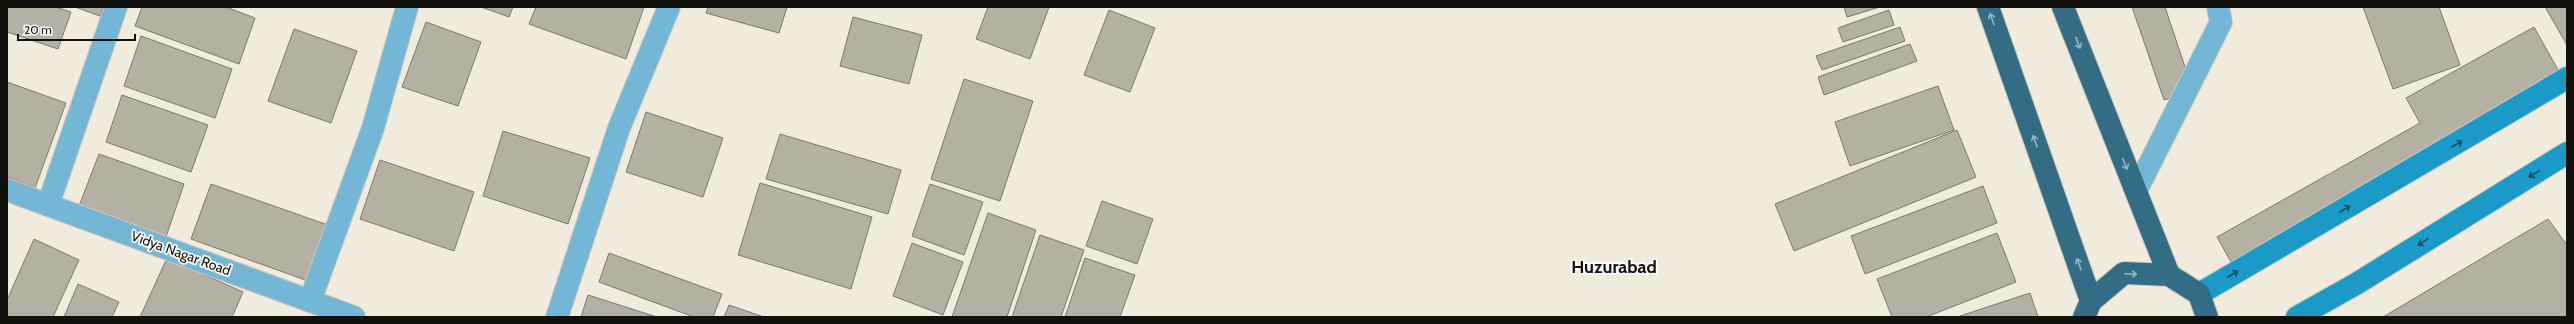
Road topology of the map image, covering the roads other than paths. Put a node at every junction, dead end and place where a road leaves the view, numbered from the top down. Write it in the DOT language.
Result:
graph roads {
  1 [pos="116,7"];
  2 [pos="408,7"];
  3 [pos="669,7"];
  4 [pos="1988,7"];
  5 [pos="2063,7"];
  6 [pos="2218,7"];
  7 [pos="2567,78"];
  8 [pos="2567,153"];
  9 [pos="7,190"];
  10 [pos="2136,191"];
  11 [pos="48,205"];
  12 [pos="2169,276"];
  13 [pos="2199,294"];
  14 [pos="310,300"];
  15 [pos="2088,309"];
  16 [pos="354,317"];
  17 [pos="557,317"];
  18 [pos="2207,317"];
  19 [pos="2297,317"];
  1 -- 11 [label="street"];
  2 -- 14 [label="street"];
  3 -- 17 [label="street"];
  15 -- 4 [label="highway, one-way"];
  5 -- 10 [label="highway, one-way"];
  6 -- 10 [label="street"];
  13 -- 7 [label="main road, one-way"];
  8 -- 19 [label="main road, one-way"];
  9 -- 11 [label="street, Vidya Nagar Road"];
  10 -- 12 [label="highway"];
  11 -- 14 [label="street, Vidya Nagar Road"];
  12 -- 13 [label="highway"];
  15 -- 12 [label="highway, one-way"];
  13 -- 18 [label="highway"];
  14 -- 16 [label="street, Vidya Nagar Road"];
}
